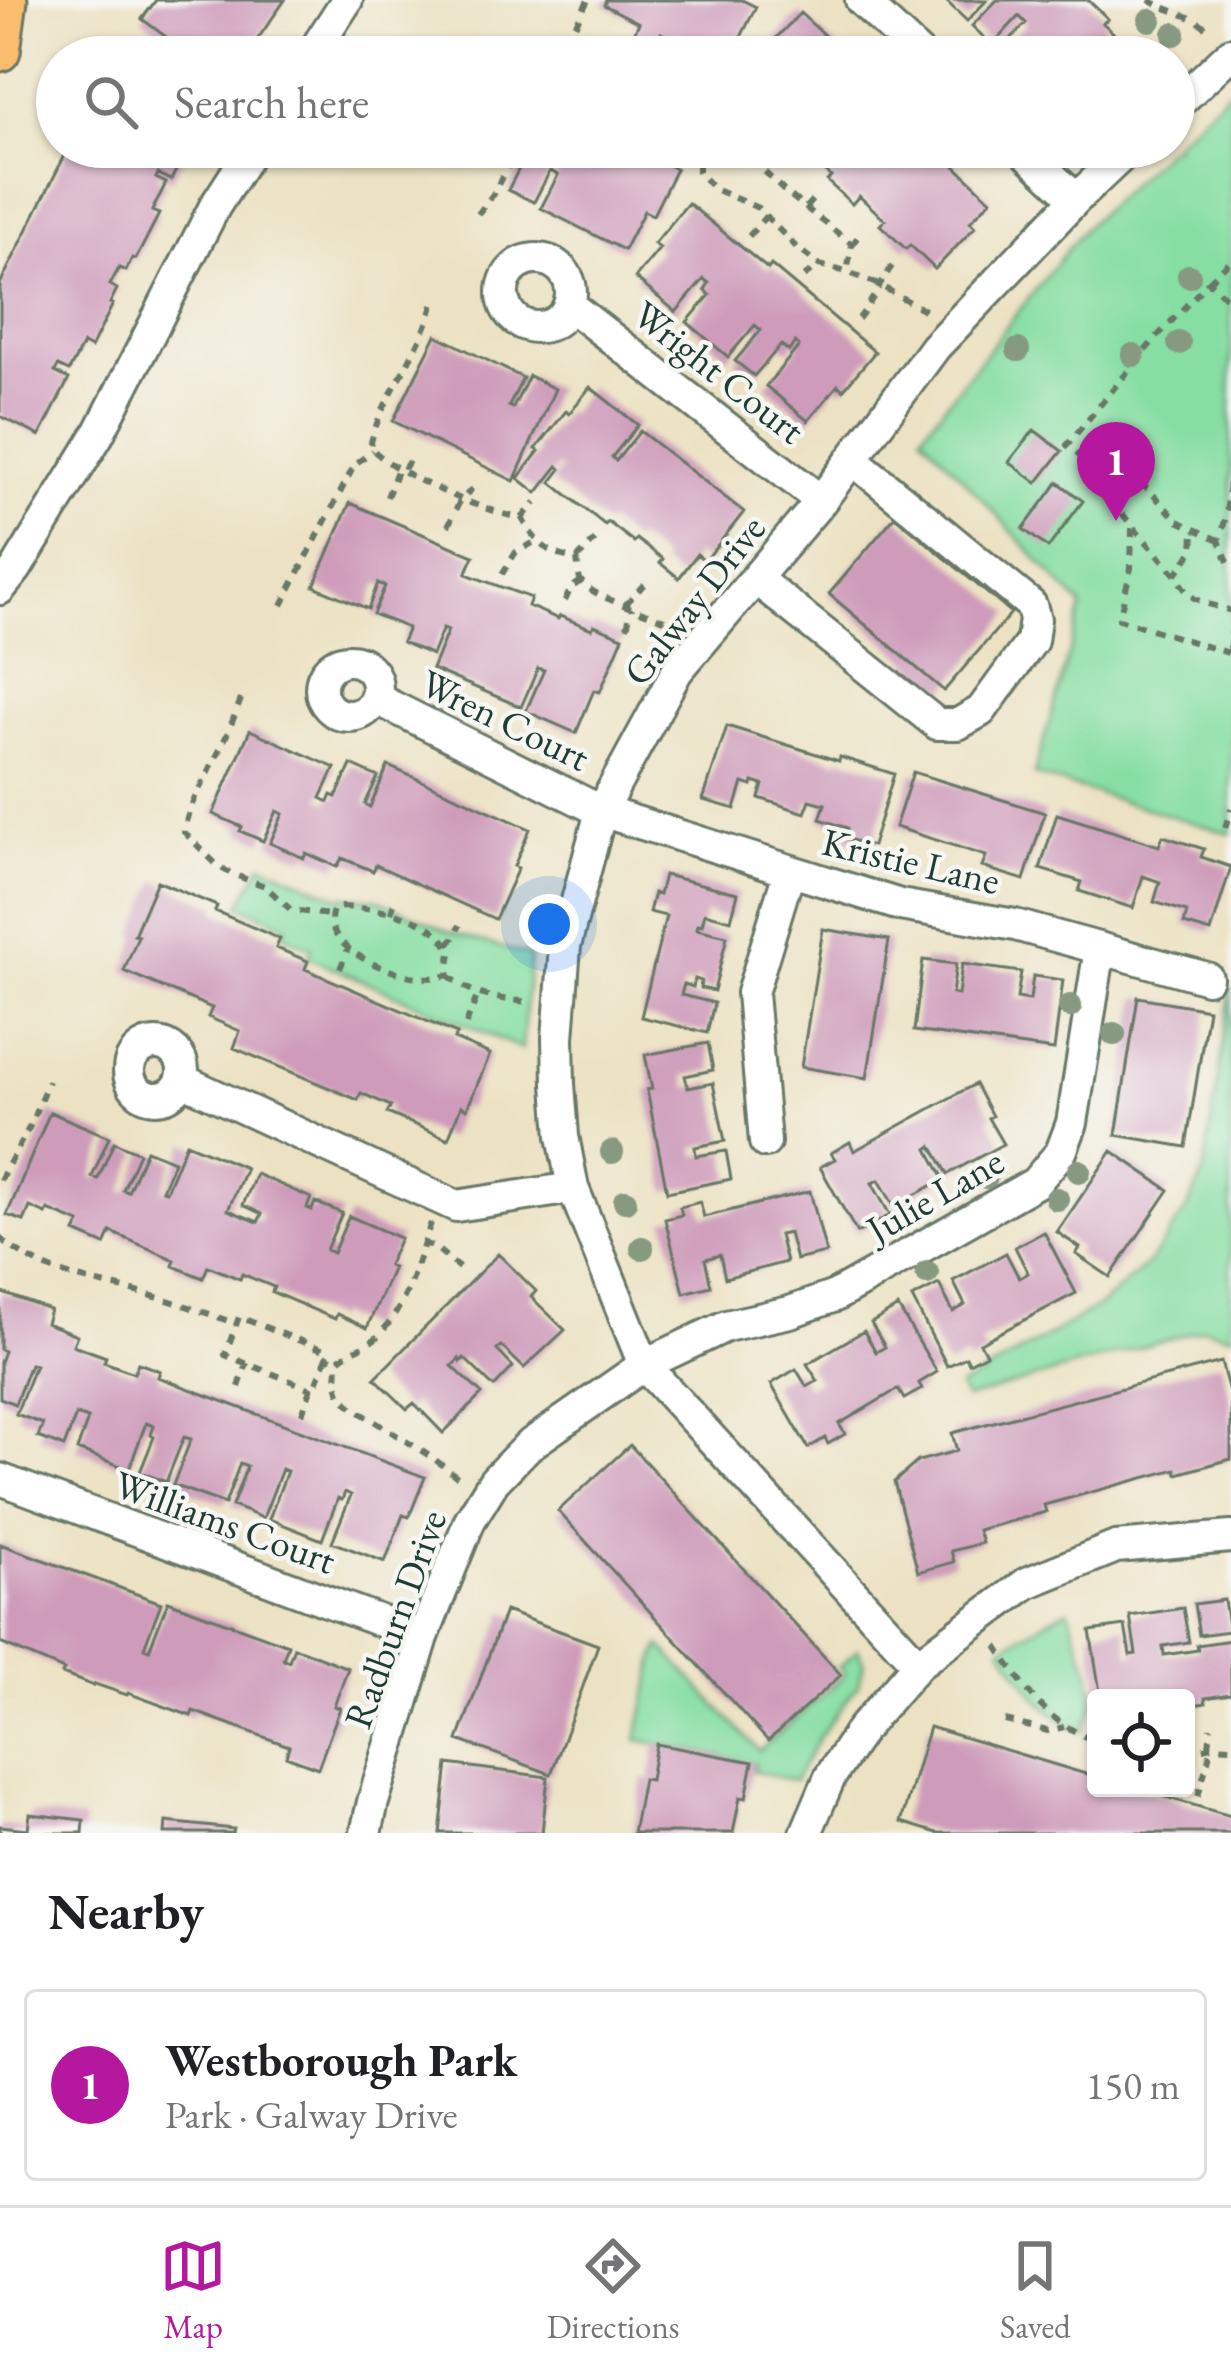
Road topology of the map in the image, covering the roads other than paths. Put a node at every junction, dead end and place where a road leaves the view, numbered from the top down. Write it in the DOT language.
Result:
graph roads {
  1 [pos="7,0"];
  2 [pos="347,0"];
  3 [pos="861,0"];
  4 [pos="324,36"];
  5 [pos="900,36"];
  6 [pos="1220,42"];
  7 [pos="0,51"];
  8 [pos="1195,77"];
  9 [pos="239,168"];
  10 [pos="1043,168"];
  11 [pos="1109,168"];
  12 [pos="1076,199"];
  13 [pos="569,305"];
  14 [pos="852,459"];
  15 [pos="821,501"];
  16 [pos="756,579"];
  17 [pos="0,589"];
  18 [pos="375,698"];
  19 [pos="601,811"];
  20 [pos="789,872"];
  21 [pos="1100,949"];
  22 [pos="1207,978"];
  23 [pos="182,1080"];
  24 [pos="765,1142"];
  25 [pos="572,1189"];
  26 [pos="644,1365"];
  27 [pos="0,1480"];
  28 [pos="1231,1537"];
  29 [pos="423,1637"];
  30 [pos="918,1664"];
  31 [pos="366,1833"];
  32 [pos="806,1833"];
  1 -- 7 [label="main road"];
  2 -- 4 [label="street"];
  3 -- 5 [label="street"];
  6 -- 8 [label="street"];
  9 -- 17 [label="street"];
  10 -- 12 [label="street"];
  11 -- 12 [label="street, Galway Drive"];
  12 -- 14 [label="street, Galway Drive"];
  13 -- 15 [label="street, Wright Court"];
  14 -- 15 [label="street, Galway Drive"];
  14 -- 16 [label="street"];
  15 -- 16 [label="street, Galway Drive"];
  16 -- 19 [label="street, Galway Drive"];
  18 -- 19 [label="street, Wren Court"];
  19 -- 20 [label="street, Kristie Lane"];
  19 -- 25 [label="street, Galway Drive"];
  20 -- 21 [label="street, Kristie Lane"];
  20 -- 24 [label="street"];
  21 -- 22 [label="street, Kristie Lane"];
  21 -- 26 [label="street, Julie Lane"];
  23 -- 25 [label="street"];
  25 -- 26 [label="street, Galway Drive"];
  26 -- 29 [label="street, Radburn Drive"];
  26 -- 30 [label="street, Galway Drive"];
  27 -- 29 [label="street, Williams Court"];
  28 -- 30 [label="street"];
  29 -- 31 [label="street, Radburn Drive"];
  30 -- 32 [label="street"];
}
